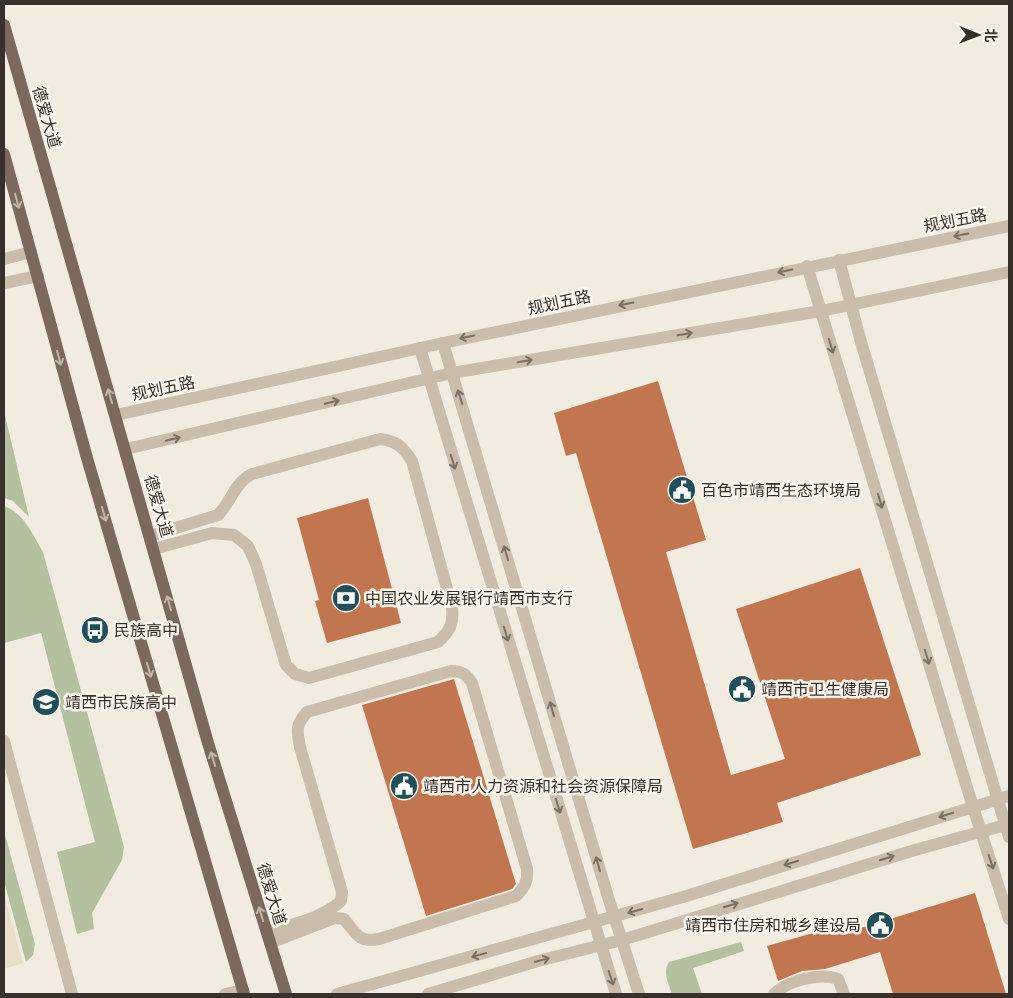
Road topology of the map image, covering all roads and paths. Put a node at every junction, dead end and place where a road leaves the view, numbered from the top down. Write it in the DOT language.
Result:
graph roads {
  1 [pos="4,25"];
  2 [pos="4,154"];
  3 [pos="1009,226"];
  4 [pos="31,252"];
  5 [pos="4,259"];
  6 [pos="839,260"];
  7 [pos="807,266"];
  8 [pos="1009,272"];
  9 [pos="38,276"];
  10 [pos="4,283"];
  11 [pos="851,305"];
  12 [pos="821,311"];
  13 [pos="443,343"];
  14 [pos="420,348"];
  15 [pos="452,373"];
  16 [pos="428,380"];
  17 [pos="116,415"];
  18 [pos="126,449"];
  19 [pos="152,542"];
  20 [pos="4,741"];
  21 [pos="1004,797"];
  22 [pos="973,807"];
  23 [pos="1008,828"];
  24 [pos="981,832"];
  25 [pos="615,916"];
  26 [pos="1009,919"];
  27 [pos="594,922"];
  28 [pos="268,937"];
  29 [pos="622,940"];
  30 [pos="600,946"];
  31 [pos="243,992"];
  32 [pos="72,994"];
  33 [pos="225,994"];
  34 [pos="286,994"];
  35 [pos="337,994"];
  36 [pos="428,994"];
  37 [pos="616,994"];
  38 [pos="640,994"];
  39 [pos="774,994"];
  40 [pos="844,994"];
  17 -- 1 [label="main road, 德爱大道, one-way"];
  2 -- 4 [label="main road, one-way"];
  3 -- 6 [label="street, 规划五路, one-way"];
  4 -- 5 [label="street"];
  4 -- 9 [label="main road"];
  6 -- 7 [label="street, 规划五路"];
  6 -- 11 [label="street"];
  7 -- 12 [label="street"];
  7 -- 13 [label="street, 规划五路, one-way"];
  8 -- 11 [label="street"];
  9 -- 10 [label="street"];
  9 -- 31 [label="main road, one-way"];
  11 -- 12 [label="street"];
  11 -- 21 [label="street"];
  15 -- 12 [label="street, one-way"];
  12 -- 22 [label="street, one-way"];
  13 -- 14 [label="street, 规划五路"];
  13 -- 15 [label="street"];
  14 -- 16 [label="street"];
  14 -- 17 [label="street, 规划五路"];
  15 -- 16 [label="street"];
  25 -- 15 [label="street, one-way"];
  18 -- 16 [label="street, one-way"];
  16 -- 27 [label="street, one-way"];
  17 -- 18 [label="main road, 德爱大道"];
  18 -- 19 [label="main road, 德爱大道"];
  19 -- 19 [label="street"];
  28 -- 19 [label="main road, 德爱大道, one-way"];
  20 -- 32 [label="street"];
  21 -- 22 [label="street"];
  21 -- 23 [label="street"];
  22 -- 24 [label="street"];
  22 -- 25 [label="street, one-way"];
  23 -- 24 [label="street"];
  24 -- 26 [label="street, one-way"];
  29 -- 24 [label="street, one-way"];
  25 -- 27 [label="street"];
  25 -- 29 [label="street"];
  27 -- 30 [label="street"];
  27 -- 35 [label="street, one-way"];
  28 -- 28 [label="street"];
  28 -- 34 [label="main road, 德爱大道"];
  29 -- 30 [label="street"];
  29 -- 38 [label="street"];
  36 -- 30 [label="street, one-way"];
  30 -- 37 [label="street, one-way"];
  31 -- 33 [label="street"];
  39 -- 40 [label="street"];
}
